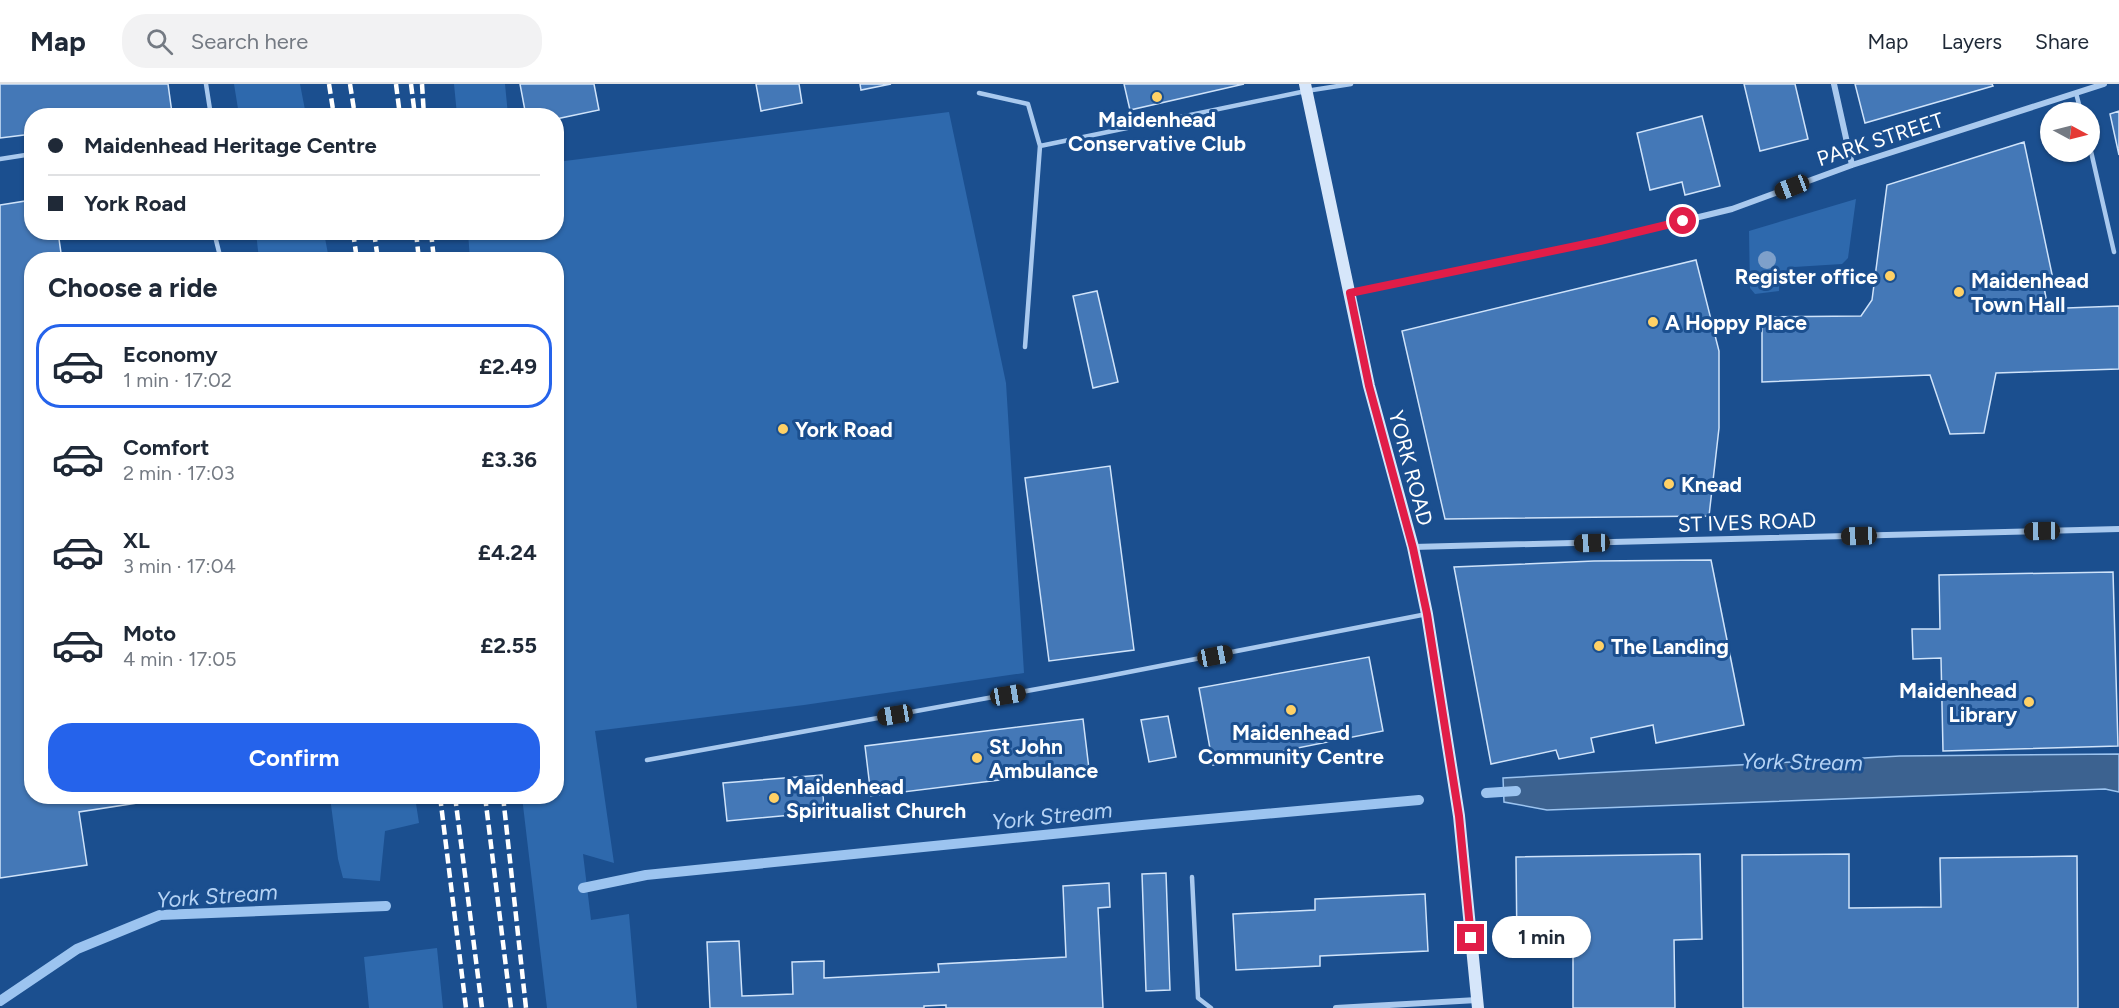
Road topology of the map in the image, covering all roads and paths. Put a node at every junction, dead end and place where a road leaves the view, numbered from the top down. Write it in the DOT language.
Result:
graph roads {
  1 [pos="206,84"];
  2 [pos="1351,84"];
  3 [pos="1834,84"];
  4 [pos="2104,84"];
  5 [pos="1306,88"];
  6 [pos="979,93"];
  7 [pos="2076,93"];
  8 [pos="2078,102"];
  9 [pos="210,108"];
  10 [pos="1040,146"];
  11 [pos="24,155"];
  12 [pos="0,159"];
  13 [pos="2093,162"];
  14 [pos="1852,165"];
  15 [pos="2114,252"];
  16 [pos="1350,293"];
  17 [pos="1025,347"];
  18 [pos="2119,528"];
  19 [pos="1413,548"];
  20 [pos="1427,614"];
  21 [pos="647,759"];
  22 [pos="1192,877"];
  23 [pos="1477,1004"];
  24 [pos="1210,1008"];
  25 [pos="1336,1008"];
  1 -- 9 [label="lane"];
  2 -- 5 [label="lane"];
  3 -- 14 [label="street"];
  4 -- 7 [label="street, PARK STREET"];
  5 -- 10 [label="lane"];
  5 -- 16 [label="street, YORK ROAD"];
  6 -- 10 [label="lane"];
  7 -- 8 [label="lane"];
  7 -- 14 [label="street, PARK STREET"];
  10 -- 17 [label="lane"];
  11 -- 12 [label="lane"];
  13 -- 15 [label="lane"];
  14 -- 16 [label="street, PARK STREET"];
  16 -- 19 [label="street, YORK ROAD"];
  18 -- 19 [label="street, ST IVES ROAD"];
  19 -- 20 [label="street, YORK ROAD"];
  20 -- 21 [label="lane"];
  20 -- 23 [label="street, YORK ROAD"];
  22 -- 24 [label="lane"];
  23 -- 25 [label="street"];
}
